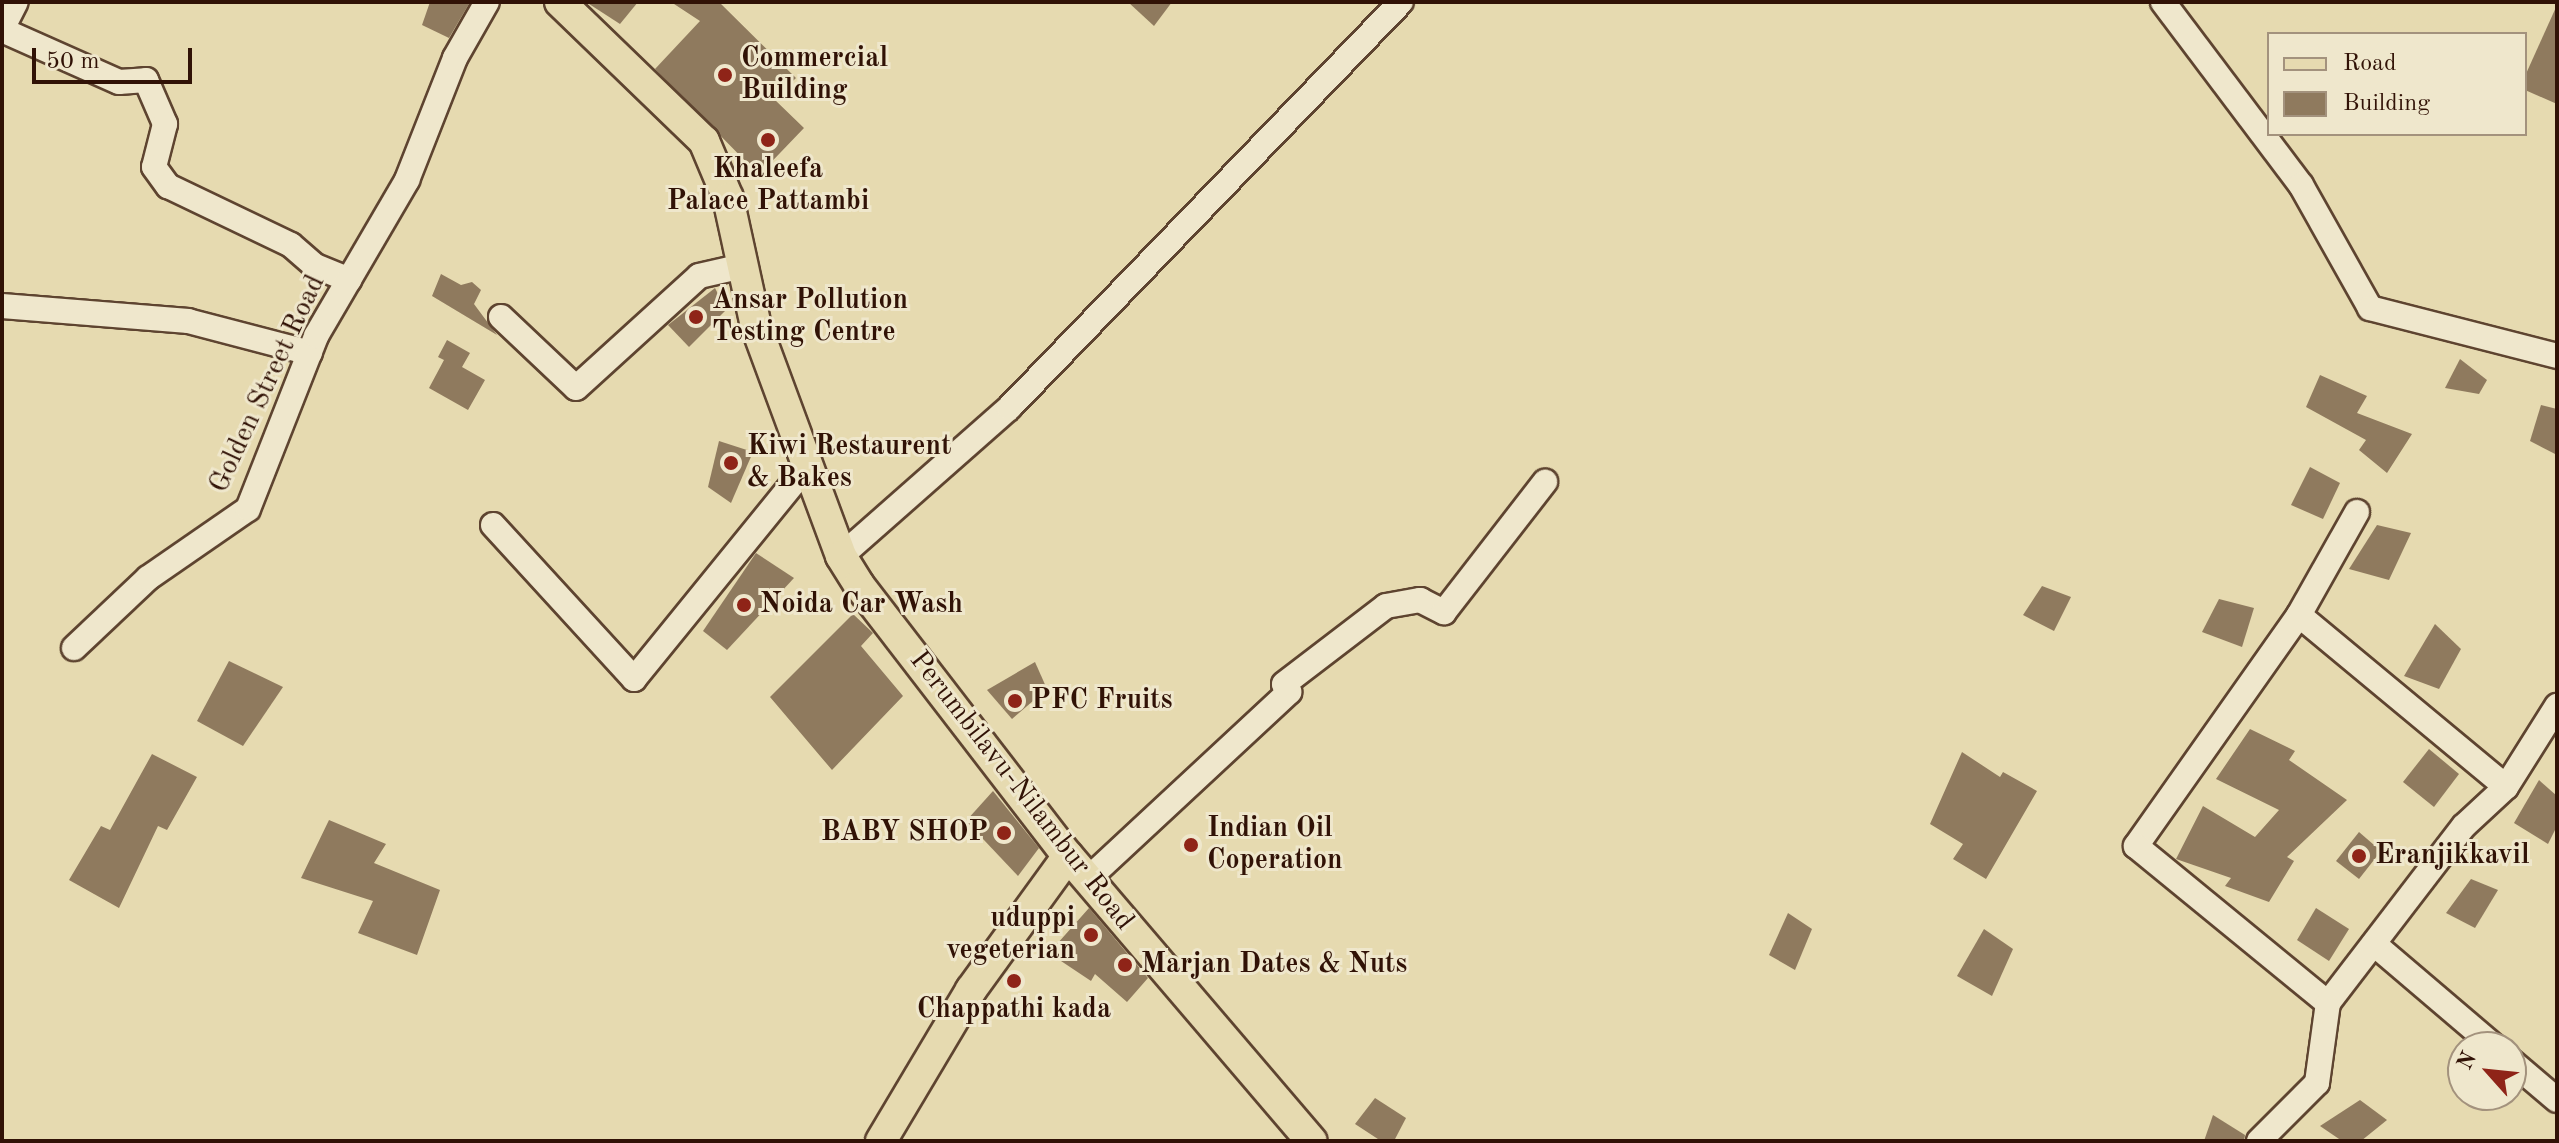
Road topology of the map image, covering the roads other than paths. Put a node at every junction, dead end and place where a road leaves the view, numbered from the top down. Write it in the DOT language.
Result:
graph roads {
  1 [pos="16,2"];
  2 [pos="487,2"];
  3 [pos="560,2"];
  4 [pos="1401,2"];
  5 [pos="2163,2"];
  6 [pos="2,30"];
  7 [pos="743,266"];
  8 [pos="349,280"];
  9 [pos="2,306"];
  10 [pos="501,317"];
  11 [pos="310,353"];
  12 [pos="2557,356"];
  13 [pos="808,465"];
  14 [pos="1545,482"];
  15 [pos="2357,512"];
  16 [pos="493,525"];
  17 [pos="841,556"];
  18 [pos="2299,615"];
  19 [pos="74,648"];
  20 [pos="2557,706"];
  21 [pos="2506,787"];
  22 [pos="1068,856"];
  23 [pos="1088,879"];
  24 [pos="2374,944"];
  25 [pos="2328,1003"];
  26 [pos="2476,1031"];
  27 [pos="2527,1075"];
  28 [pos="2557,1100"];
  29 [pos="881,1141"];
  30 [pos="1311,1141"];
  31 [pos="2259,1141"];
  1 -- 6 [label="street"];
  2 -- 8 [label="street, Golden Street Road"];
  3 -- 7 [label="main road, Perumbilavu-Nilambur Road"];
  4 -- 17 [label="street"];
  5 -- 12 [label="street"];
  6 -- 8 [label="street"];
  7 -- 10 [label="street"];
  7 -- 13 [label="main road, Perumbilavu-Nilambur Road"];
  8 -- 11 [label="street, Golden Street Road"];
  9 -- 11 [label="street"];
  11 -- 19 [label="street, Golden Street Road"];
  13 -- 16 [label="street"];
  13 -- 17 [label="main road, Perumbilavu-Nilambur Road"];
  14 -- 23 [label="street"];
  15 -- 18 [label="street"];
  17 -- 22 [label="main road, Perumbilavu-Nilambur Road"];
  18 -- 21 [label="street"];
  18 -- 25 [label="street"];
  20 -- 21 [label="street"];
  21 -- 24 [label="street"];
  22 -- 23 [label="main road, Perumbilavu-Nilambur Road"];
  22 -- 29 [label="main road"];
  23 -- 30 [label="main road, Perumbilavu-Nilambur Road"];
  24 -- 25 [label="street"];
  24 -- 26 [label="street"];
  25 -- 31 [label="street"];
  27 -- 28 [label="street"];
}
